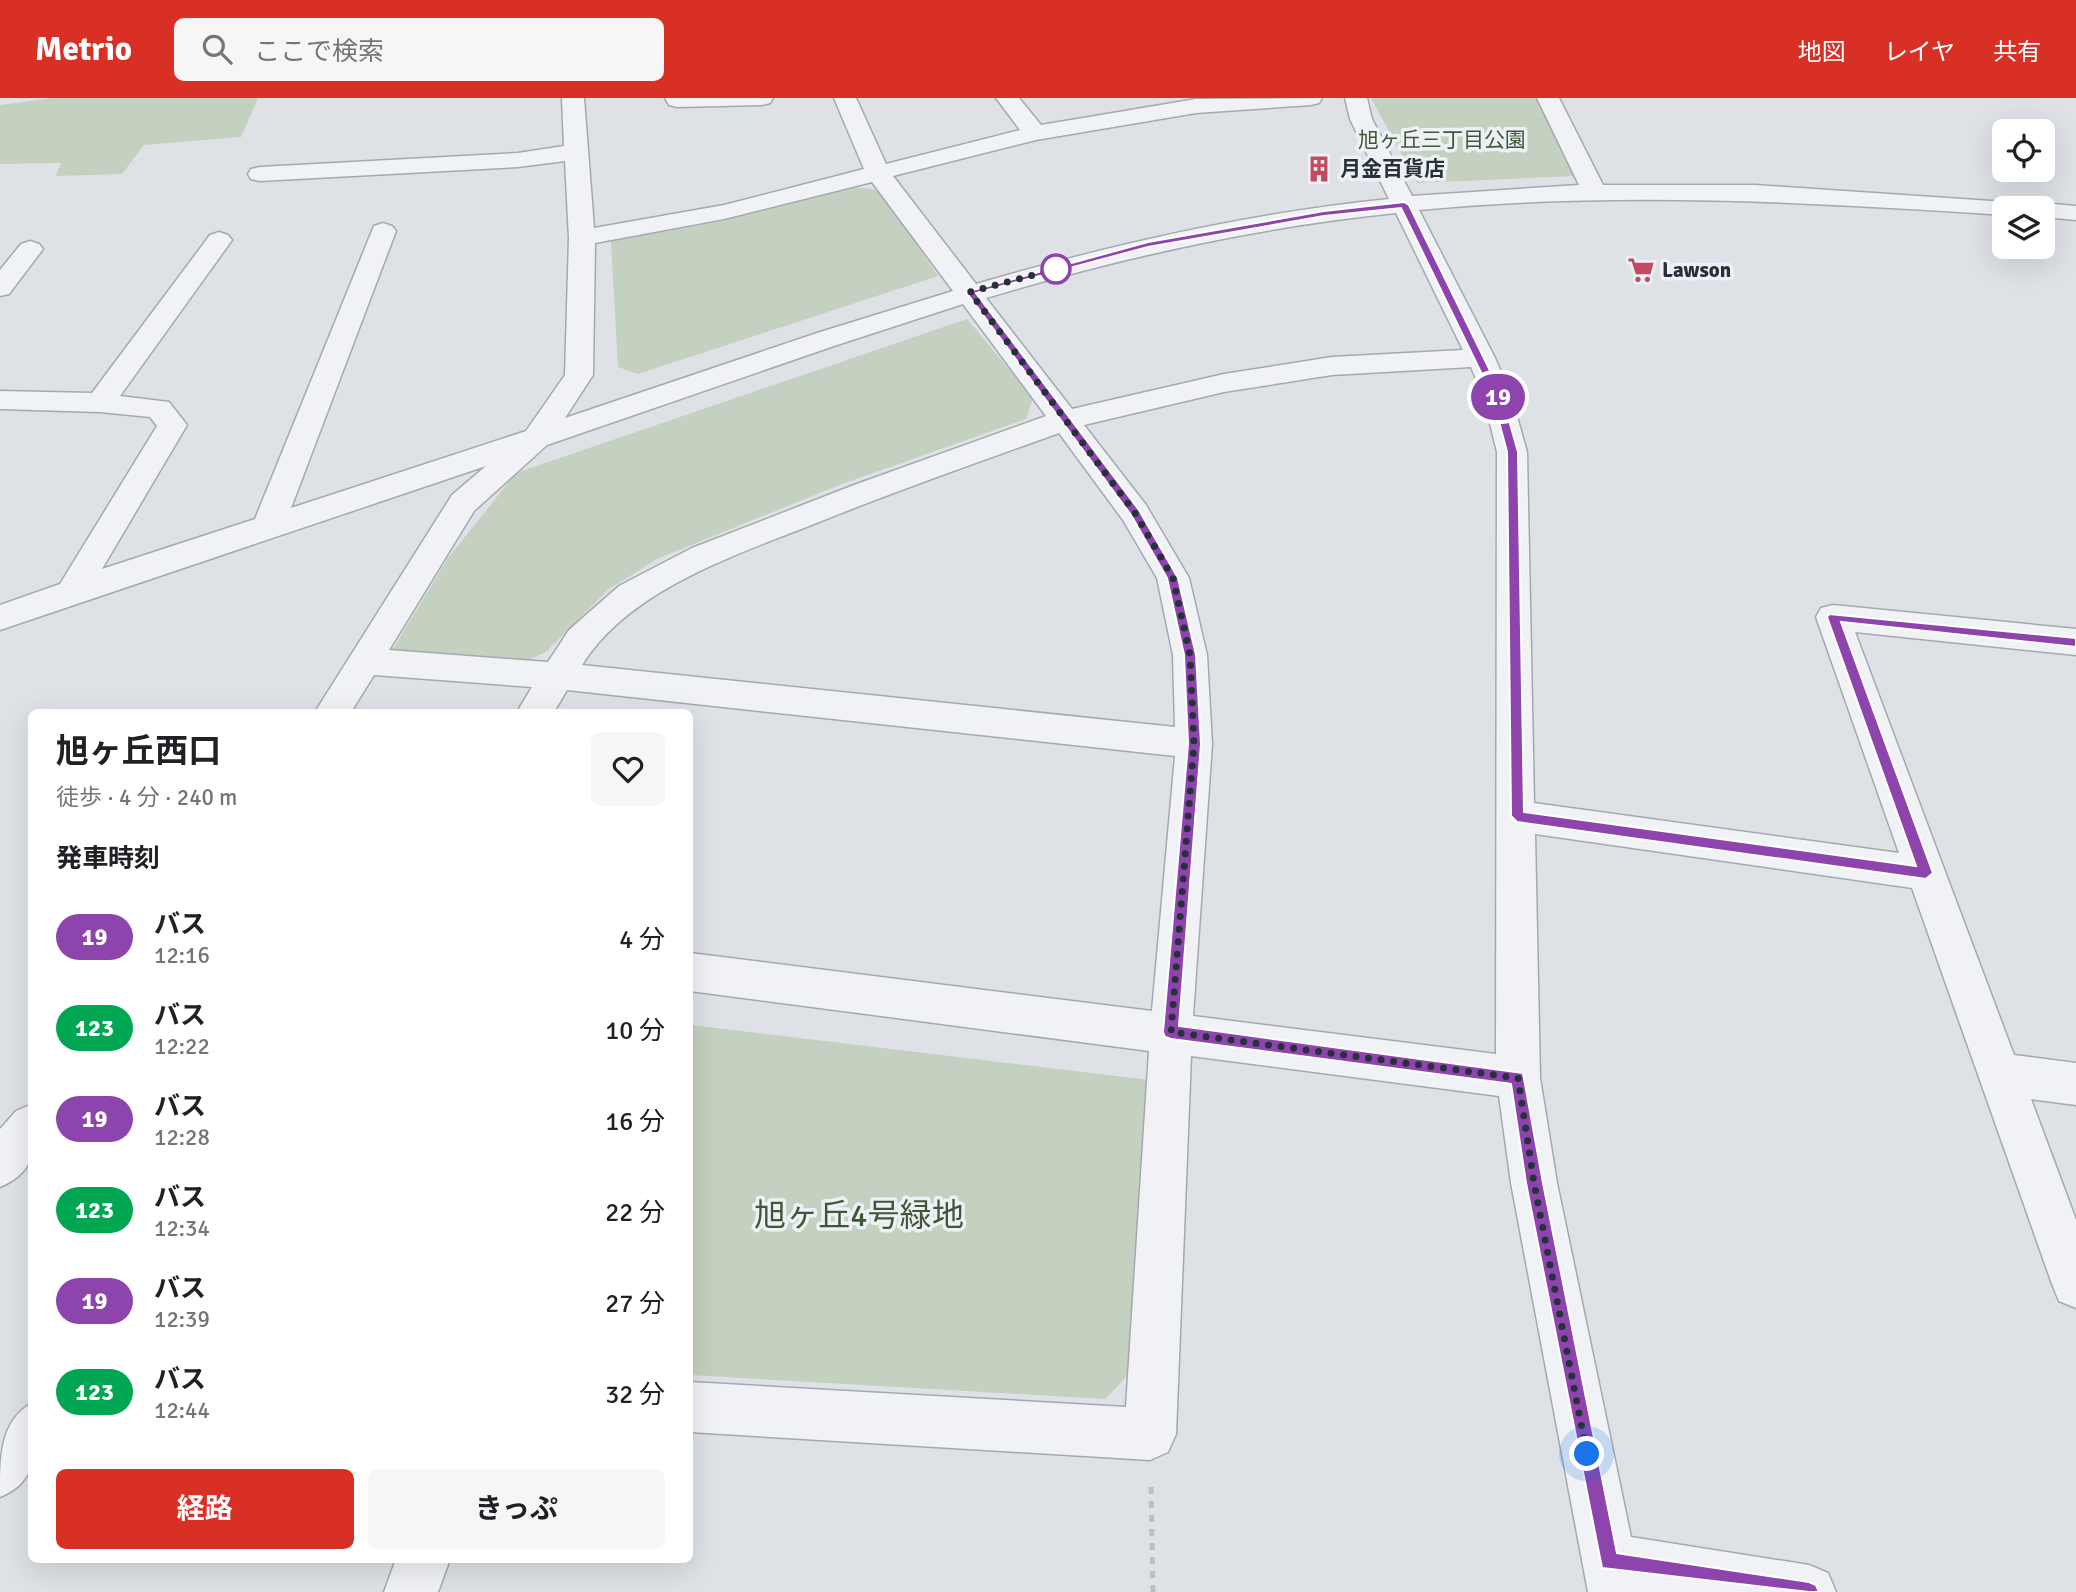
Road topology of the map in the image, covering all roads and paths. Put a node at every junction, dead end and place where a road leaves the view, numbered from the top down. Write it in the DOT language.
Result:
graph roads {
  1 [pos="573,98"];
  2 [pos="676,98"];
  3 [pos="762,98"];
  4 [pos="845,98"];
  5 [pos="1006,98"];
  6 [pos="1311,98"];
  7 [pos="1356,98"];
  8 [pos="1548,98"];
  9 [pos="1194,102"];
  10 [pos="1035,133"];
  11 [pos="576,152"];
  12 [pos="878,173"];
  13 [pos="260,174"];
  14 [pos="1595,194"];
  15 [pos="1404,205"];
  16 [pos="1992,207"];
  17 [pos="2055,211"];
  18 [pos="2076,212"];
  19 [pos="383,231"];
  20 [pos="582,238"];
  21 [pos="219,240"];
  22 [pos="30,249"];
  23 [pos="0,288"];
  24 [pos="970,292"];
  25 [pos="1481,358"];
  26 [pos="0,400"];
  27 [pos="100,403"];
  28 [pos="1065,420"];
  29 [pos="536,439"];
  30 [pos="268,527"];
  31 [pos="72,592"];
  32 [pos="0,618"];
  33 [pos="2076,642"];
  34 [pos="365,661"];
  35 [pos="557,676"];
  36 [pos="335,709"];
  37 [pos="537,709"];
  38 [pos="1194,744"];
  39 [pos="1517,816"];
  40 [pos="1926,873"];
  41 [pos="693,972"];
  42 [pos="1171,1032"];
  43 [pos="1999,1074"];
  44 [pos="1518,1078"];
  45 [pos="2076,1084"];
  46 [pos="28,1131"];
  47 [pos="0,1164"];
  48 [pos="2060,1200"];
  49 [pos="2076,1284"];
  50 [pos="693,1407"];
  51 [pos="28,1433"];
  52 [pos="1150,1434"];
  53 [pos="0,1471"];
  54 [pos="422,1563"];
  55 [pos="1612,1576"];
  56 [pos="411,1592"];
  57 [pos="1153,1592"];
  58 [pos="1809,1592"];
  1 -- 11 [label="street"];
  2 -- 3 [label="street"];
  4 -- 12 [label="street"];
  5 -- 10 [label="street"];
  6 -- 9 [label="street"];
  7 -- 15 [label="street"];
  8 -- 14 [label="street"];
  9 -- 10 [label="street"];
  10 -- 12 [label="street"];
  11 -- 13 [label="street"];
  11 -- 20 [label="street"];
  12 -- 20 [label="street"];
  12 -- 24 [label="street"];
  14 -- 15 [label="street"];
  14 -- 16 [label="street"];
  15 -- 24 [label="street"];
  15 -- 25 [label="street"];
  17 -- 18 [label="street"];
  19 -- 30 [label="street"];
  20 -- 29 [label="street"];
  21 -- 27 [label="street"];
  22 -- 23 [label="street"];
  24 -- 28 [label="street"];
  24 -- 29 [label="street"];
  25 -- 28 [label="street"];
  25 -- 39 [label="street"];
  26 -- 27 [label="street"];
  27 -- 31 [label="street"];
  28 -- 35 [label="street"];
  28 -- 38 [label="street"];
  29 -- 30 [label="street"];
  29 -- 34 [label="street"];
  30 -- 31 [label="street"];
  31 -- 32 [label="street"];
  33 -- 40 [label="street"];
  34 -- 35 [label="street"];
  34 -- 36 [label="street"];
  35 -- 37 [label="street"];
  35 -- 38 [label="street"];
  38 -- 42 [label="street"];
  39 -- 40 [label="street"];
  39 -- 44 [label="street"];
  40 -- 43 [label="street"];
  41 -- 42 [label="street"];
  42 -- 44 [label="street"];
  42 -- 52 [label="street"];
  43 -- 45 [label="street"];
  43 -- 48 [label="street"];
  44 -- 55 [label="street"];
  46 -- 47 [label="street"];
  48 -- 49 [label="street"];
  50 -- 52 [label="street"];
  51 -- 53 [label="street"];
  52 -- 57 [label="path"];
  54 -- 56 [label="street"];
  55 -- 58 [label="street"];
}
